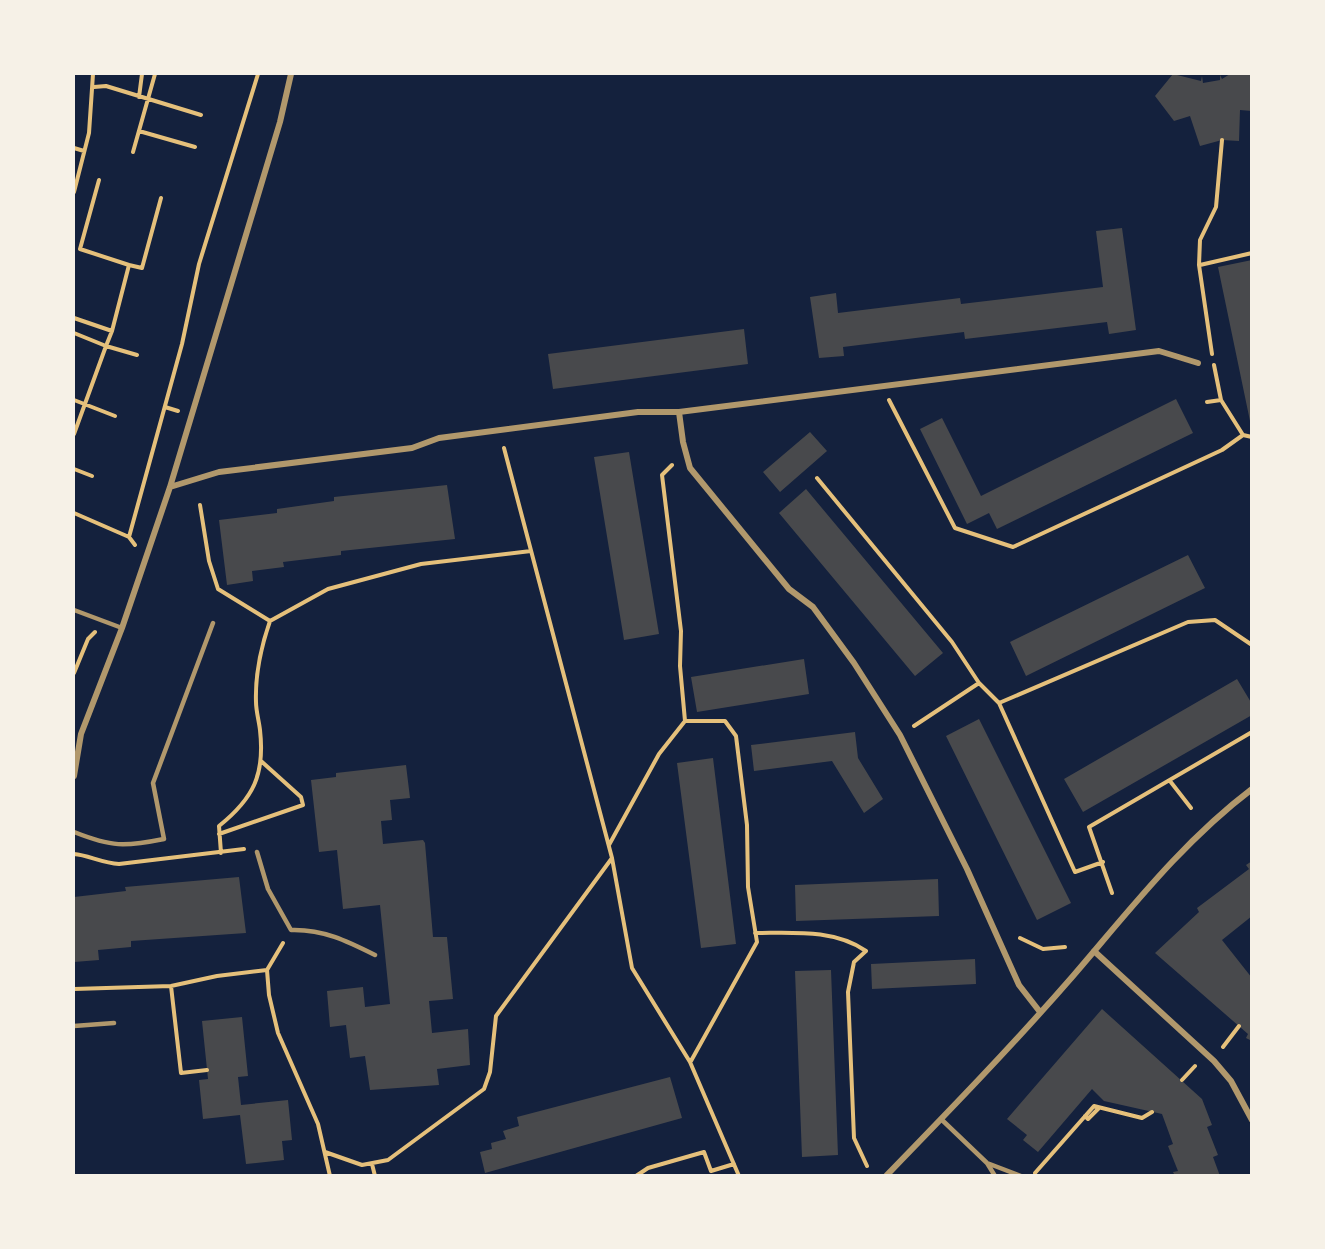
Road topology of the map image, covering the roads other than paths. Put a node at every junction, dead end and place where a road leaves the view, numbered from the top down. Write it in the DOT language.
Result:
graph roads {
  1 [pos="291,74"];
  2 [pos="1198,363"];
  3 [pos="679,412"];
  4 [pos="170,487"];
  5 [pos="74,610"];
  6 [pos="213,623"];
  7 [pos="122,628"];
  8 [pos="74,776"];
  9 [pos="1251,789"];
  10 [pos="74,831"];
  11 [pos="257,852"];
  12 [pos="1094,951"];
  13 [pos="375,955"];
  14 [pos="1040,1012"];
  15 [pos="114,1023"];
  16 [pos="74,1026"];
  17 [pos="941,1119"];
  18 [pos="1251,1120"];
  19 [pos="987,1163"];
  20 [pos="885,1176"];
  21 [pos="995,1176"];
  22 [pos="1021,1176"];
  1 -- 4 [label="street"];
  2 -- 3 [label="street"];
  3 -- 4 [label="street"];
  3 -- 14 [label="street"];
  4 -- 7 [label="street"];
  5 -- 7 [label="lane"];
  6 -- 10 [label="lane"];
  7 -- 8 [label="street"];
  9 -- 12 [label="street"];
  11 -- 13 [label="lane"];
  12 -- 14 [label="street"];
  12 -- 18 [label="street"];
  14 -- 17 [label="street"];
  15 -- 16 [label="lane"];
  17 -- 19 [label="lane"];
  17 -- 20 [label="street"];
  19 -- 21 [label="lane"];
  19 -- 22 [label="lane"];
}
